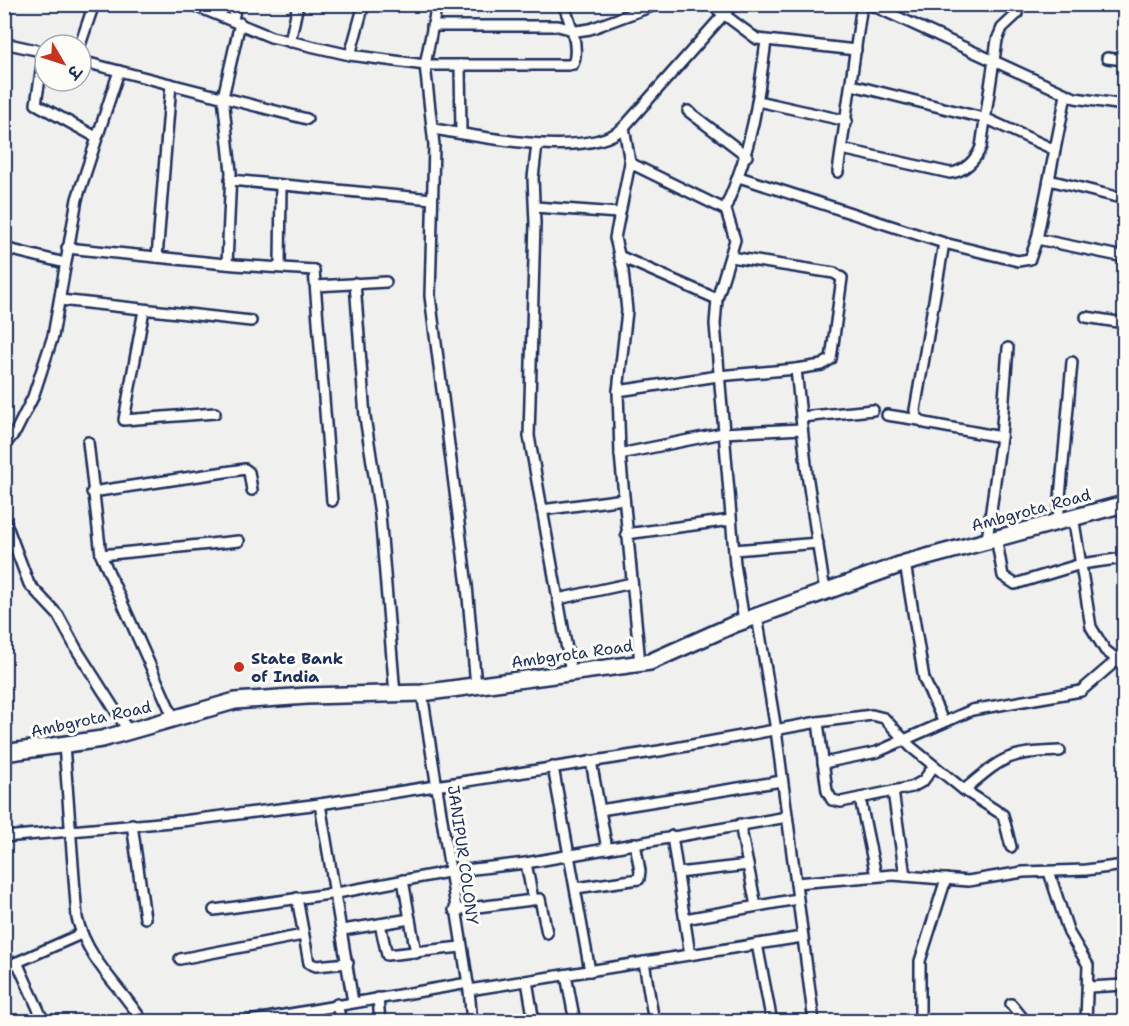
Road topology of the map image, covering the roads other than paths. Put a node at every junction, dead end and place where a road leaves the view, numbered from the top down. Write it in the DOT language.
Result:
graph roads {
  1 [pos="94,4"];
  2 [pos="191,4"];
  3 [pos="236,4"];
  4 [pos="298,4"];
  5 [pos="364,4"];
  6 [pos="437,4"];
  7 [pos="563,4"];
  8 [pos="658,4"];
  9 [pos="710,4"];
  10 [pos="733,4"];
  11 [pos="862,4"];
  12 [pos="869,4"];
  13 [pos="1017,14"];
  14 [pos="724,15"];
  15 [pos="236,22"];
  16 [pos="432,26"];
  17 [pos="573,30"];
  18 [pos="84,33"];
  19 [pos="766,41"];
  20 [pos="290,42"];
  21 [pos="4,43"];
  22 [pos="33,50"];
  23 [pos="856,50"];
  24 [pos="350,55"];
  25 [pos="1107,58"];
  26 [pos="1125,60"];
  27 [pos="993,62"];
  28 [pos="93,64"];
  29 [pos="425,65"];
  30 [pos="459,65"];
  31 [pos="119,71"];
  32 [pos="171,84"];
  33 [pos="852,85"];
  34 [pos="38,93"];
  35 [pos="1066,95"];
  36 [pos="223,98"];
  37 [pos="758,101"];
  38 [pos="1125,105"];
  39 [pos="688,111"];
  40 [pos="307,119"];
  41 [pos="987,119"];
  42 [pos="847,121"];
  43 [pos="624,127"];
  44 [pos="434,129"];
  45 [pos="461,133"];
  46 [pos="96,137"];
  47 [pos="537,144"];
  48 [pos="842,149"];
  49 [pos="1055,150"];
  50 [pos="747,156"];
  51 [pos="630,163"];
  52 [pos="838,172"];
  53 [pos="739,177"];
  54 [pos="230,180"];
  55 [pos="1049,180"];
  56 [pos="280,185"];
  57 [pos="1121,198"];
  58 [pos="432,199"];
  59 [pos="535,207"];
  60 [pos="726,210"];
  61 [pos="618,213"];
  62 [pos="1037,240"];
  63 [pos="944,243"];
  64 [pos="4,248"];
  65 [pos="67,248"];
  66 [pos="619,256"];
  67 [pos="157,257"];
  68 [pos="731,257"];
  69 [pos="1125,257"];
  70 [pos="65,263"];
  71 [pos="227,264"];
  72 [pos="280,266"];
  73 [pos="386,282"];
  74 [pos="355,284"];
  75 [pos="316,286"];
  76 [pos="717,298"];
  77 [pos="60,300"];
  78 [pos="144,310"];
  79 [pos="1086,317"];
  80 [pos="251,321"];
  81 [pos="1125,322"];
  82 [pos="1008,348"];
  83 [pos="1072,362"];
  84 [pos="796,369"];
  85 [pos="718,376"];
  86 [pos="618,391"];
  87 [pos="873,410"];
  88 [pos="215,413"];
  89 [pos="887,415"];
  90 [pos="801,417"];
  91 [pos="919,420"];
  92 [pos="802,429"];
  93 [pos="723,433"];
  94 [pos="1001,437"];
  95 [pos="88,442"];
  96 [pos="4,446"];
  97 [pos="620,454"];
  98 [pos="252,490"];
  99 [pos="92,492"];
  100 [pos="624,499"];
  101 [pos="332,501"];
  102 [pos="1125,504"];
  103 [pos="542,510"];
  104 [pos="4,518"];
  105 [pos="1066,518"];
  106 [pos="731,520"];
  107 [pos="626,534"];
  108 [pos="992,539"];
  109 [pos="238,541"];
  110 [pos="818,543"];
  111 [pos="734,550"];
  112 [pos="101,555"];
  113 [pos="1125,558"];
  114 [pos="905,563"];
  115 [pos="1081,564"];
  116 [pos="632,583"];
  117 [pos="825,592"];
  118 [pos="558,599"];
  119 [pos="751,619"];
  120 [pos="1122,659"];
  121 [pos="640,663"];
  122 [pos="571,672"];
  123 [pos="476,686"];
  124 [pos="422,693"];
  125 [pos="395,694"];
  126 [pos="174,719"];
  127 [pos="818,722"];
  128 [pos="943,722"];
  129 [pos="776,730"];
  130 [pos="129,732"];
  131 [pos="902,739"];
  132 [pos="64,745"];
  133 [pos="1060,751"];
  134 [pos="4,753"];
  135 [pos="591,761"];
  136 [pos="823,763"];
  137 [pos="934,766"];
  138 [pos="553,767"];
  139 [pos="783,781"];
  140 [pos="438,786"];
  141 [pos="964,790"];
  142 [pos="893,791"];
  143 [pos="860,798"];
  144 [pos="320,804"];
  145 [pos="600,810"];
  146 [pos="787,816"];
  147 [pos="740,824"];
  148 [pos="132,825"];
  149 [pos="73,831"];
  150 [pos="672,836"];
  151 [pos="4,837"];
  152 [pos="635,843"];
  153 [pos="1011,847"];
  154 [pos="607,849"];
  155 [pos="570,854"];
  156 [pos="526,862"];
  157 [pos="1125,864"];
  158 [pos="748,865"];
  159 [pos="448,872"];
  160 [pos="1049,872"];
  161 [pos="678,873"];
  162 [pos="876,876"];
  163 [pos="904,876"];
  164 [pos="946,879"];
  165 [pos="403,880"];
  166 [pos="795,884"];
  167 [pos="576,888"];
  168 [pos="337,893"];
  169 [pos="297,898"];
  170 [pos="533,899"];
  171 [pos="797,899"];
  172 [pos="756,906"];
  173 [pos="214,910"];
  174 [pos="454,910"];
  175 [pos="145,918"];
  176 [pos="685,919"];
  177 [pos="410,920"];
  178 [pos="380,924"];
  179 [pos="343,930"];
  180 [pos="546,933"];
  181 [pos="81,934"];
  182 [pos="303,935"];
  183 [pos="802,937"];
  184 [pos="757,944"];
  185 [pos="461,947"];
  186 [pos="416,953"];
  187 [pos="690,955"];
  188 [pos="180,959"];
  189 [pos="17,962"];
  190 [pos="644,962"];
  191 [pos="348,963"];
  192 [pos="4,968"];
  193 [pos="590,971"];
  194 [pos="566,975"];
  195 [pos="527,981"];
  196 [pos="1125,985"];
  197 [pos="468,986"];
  198 [pos="1089,987"];
  199 [pos="378,998"];
  200 [pos="353,1002"];
  201 [pos="338,1004"];
  202 [pos="1011,1004"];
  203 [pos="264,1020"];
  204 [pos="44,1022"];
  205 [pos="143,1022"];
  206 [pos="244,1022"];
  207 [pos="341,1022"];
  208 [pos="380,1022"];
  209 [pos="472,1022"];
  210 [pos="534,1022"];
  211 [pos="575,1022"];
  212 [pos="654,1022"];
  213 [pos="772,1022"];
  214 [pos="814,1022"];
  215 [pos="920,1022"];
  216 [pos="1026,1022"];
  217 [pos="1086,1022"];
  1 -- 18 [label="street"];
  2 -- 15 [label="street"];
  3 -- 15 [label="street"];
  4 -- 20 [label="street"];
  5 -- 24 [label="street"];
  6 -- 16 [label="street"];
  7 -- 17 [label="street"];
  8 -- 17 [label="street"];
  9 -- 14 [label="street"];
  10 -- 14 [label="street"];
  11 -- 23 [label="street"];
  12 -- 27 [label="street"];
  13 -- 27 [label="street"];
  14 -- 19 [label="street"];
  14 -- 43 [label="street"];
  15 -- 20 [label="street"];
  15 -- 36 [label="street"];
  16 -- 17 [label="street"];
  16 -- 29 [label="street"];
  17 -- 30 [label="street"];
  19 -- 23 [label="street"];
  19 -- 37 [label="street"];
  20 -- 24 [label="street"];
  21 -- 22 [label="street"];
  23 -- 33 [label="street"];
  24 -- 29 [label="street"];
  25 -- 26 [label="street"];
  27 -- 35 [label="street"];
  27 -- 41 [label="street"];
  28 -- 31 [label="street"];
  29 -- 30 [label="street"];
  29 -- 44 [label="street"];
  30 -- 45 [label="street"];
  31 -- 32 [label="street"];
  31 -- 46 [label="street"];
  32 -- 36 [label="street"];
  32 -- 67 [label="street"];
  33 -- 41 [label="street"];
  33 -- 42 [label="street"];
  34 -- 46 [label="street"];
  35 -- 38 [label="street"];
  35 -- 49 [label="street"];
  36 -- 40 [label="street"];
  36 -- 54 [label="street"];
  37 -- 42 [label="street"];
  37 -- 50 [label="street"];
  39 -- 50 [label="street"];
  41 -- 48 [label="street"];
  41 -- 49 [label="street"];
  42 -- 48 [label="street"];
  43 -- 47 [label="street"];
  43 -- 51 [label="street"];
  44 -- 45 [label="street"];
  44 -- 58 [label="street"];
  45 -- 47 [label="street"];
  46 -- 65 [label="street"];
  47 -- 59 [label="street"];
  48 -- 52 [label="street"];
  49 -- 55 [label="street"];
  50 -- 53 [label="street"];
  51 -- 60 [label="street"];
  51 -- 61 [label="street"];
  53 -- 60 [label="street"];
  53 -- 63 [label="street"];
  54 -- 56 [label="street"];
  54 -- 71 [label="street"];
  55 -- 57 [label="street"];
  55 -- 62 [label="street"];
  56 -- 58 [label="street"];
  56 -- 72 [label="street"];
  58 -- 123 [label="street"];
  59 -- 61 [label="street"];
  59 -- 103 [label="street"];
  60 -- 68 [label="street"];
  61 -- 66 [label="street"];
  62 -- 63 [label="street"];
  62 -- 69 [label="street"];
  63 -- 91 [label="street"];
  64 -- 70 [label="street"];
  65 -- 67 [label="street"];
  65 -- 70 [label="street"];
  66 -- 76 [label="street"];
  66 -- 86 [label="street"];
  67 -- 71 [label="street"];
  68 -- 76 [label="street"];
  68 -- 84 [label="street"];
  70 -- 77 [label="street"];
  71 -- 72 [label="street"];
  72 -- 75 [label="street"];
  73 -- 74 [label="street"];
  74 -- 75 [label="street"];
  74 -- 125 [label="street"];
  75 -- 101 [label="street"];
  76 -- 85 [label="street"];
  77 -- 78 [label="street"];
  77 -- 96 [label="street"];
  78 -- 80 [label="street"];
  78 -- 88 [label="street"];
  79 -- 81 [label="street"];
  82 -- 94 [label="street"];
  83 -- 105 [label="street"];
  84 -- 85 [label="street"];
  84 -- 90 [label="street"];
  85 -- 86 [label="street"];
  85 -- 93 [label="street"];
  86 -- 97 [label="street"];
  87 -- 90 [label="street"];
  89 -- 91 [label="street"];
  90 -- 92 [label="street"];
  91 -- 94 [label="street"];
  92 -- 93 [label="street"];
  92 -- 110 [label="street"];
  93 -- 97 [label="street"];
  93 -- 106 [label="street"];
  94 -- 108 [label="street"];
  95 -- 99 [label="street"];
  97 -- 100 [label="street"];
  98 -- 99 [label="street"];
  99 -- 112 [label="street"];
  100 -- 103 [label="street"];
  100 -- 107 [label="street"];
  102 -- 105 [label="main road, Ambgrota Road"];
  103 -- 118 [label="street"];
  104 -- 130 [label="street"];
  105 -- 108 [label="main road, Ambgrota Road"];
  105 -- 115 [label="street"];
  106 -- 107 [label="street"];
  106 -- 111 [label="street"];
  107 -- 116 [label="street"];
  108 -- 114 [label="main road, Ambgrota Road"];
  108 -- 115 [label="street"];
  109 -- 112 [label="street"];
  110 -- 111 [label="street"];
  110 -- 117 [label="street"];
  111 -- 119 [label="street"];
  112 -- 126 [label="street"];
  113 -- 115 [label="street"];
  114 -- 117 [label="main road, Ambgrota Road"];
  114 -- 128 [label="street"];
  115 -- 120 [label="street"];
  116 -- 118 [label="street"];
  116 -- 121 [label="street"];
  117 -- 119 [label="main road, Ambgrota Road"];
  118 -- 122 [label="street"];
  119 -- 121 [label="main road, Ambgrota Road"];
  119 -- 129 [label="street"];
  120 -- 128 [label="street"];
  121 -- 122 [label="main road, Ambgrota Road"];
  122 -- 123 [label="main road, Ambgrota Road"];
  123 -- 124 [label="main road, Ambgrota Road"];
  124 -- 125 [label="main road, Ambgrota Road"];
  124 -- 140 [label="street, JANIPUR COLONY"];
  125 -- 126 [label="main road, Ambgrota Road"];
  126 -- 130 [label="main road, Ambgrota Road"];
  127 -- 129 [label="street"];
  127 -- 131 [label="street"];
  127 -- 136 [label="street"];
  128 -- 131 [label="street"];
  129 -- 135 [label="street"];
  129 -- 139 [label="street"];
  130 -- 132 [label="main road, Ambgrota Road"];
  131 -- 136 [label="street"];
  131 -- 137 [label="street"];
  132 -- 134 [label="main road, Ambgrota Road"];
  132 -- 149 [label="street"];
  133 -- 141 [label="street"];
  135 -- 138 [label="street"];
  135 -- 145 [label="street"];
  136 -- 143 [label="street"];
  137 -- 141 [label="street"];
  137 -- 142 [label="street"];
  138 -- 140 [label="street"];
  138 -- 155 [label="street"];
  139 -- 145 [label="street"];
  139 -- 146 [label="street"];
  140 -- 144 [label="street"];
  140 -- 159 [label="street, JANIPUR COLONY"];
  141 -- 153 [label="street"];
  142 -- 143 [label="street"];
  142 -- 163 [label="street"];
  143 -- 162 [label="street"];
  144 -- 148 [label="street"];
  144 -- 168 [label="street"];
  145 -- 154 [label="street"];
  146 -- 147 [label="street"];
  146 -- 166 [label="street"];
  147 -- 150 [label="street"];
  147 -- 158 [label="street"];
  148 -- 149 [label="street"];
  148 -- 175 [label="street"];
  149 -- 151 [label="street"];
  149 -- 181 [label="street"];
  150 -- 152 [label="street"];
  150 -- 161 [label="street"];
  152 -- 154 [label="street"];
  152 -- 167 [label="street"];
  154 -- 155 [label="street"];
  155 -- 156 [label="street"];
  155 -- 167 [label="street"];
  156 -- 159 [label="street"];
  156 -- 170 [label="street"];
  157 -- 160 [label="street"];
  158 -- 161 [label="street"];
  158 -- 172 [label="street"];
  159 -- 165 [label="street"];
  159 -- 174 [label="street, JANIPUR COLONY"];
  160 -- 164 [label="street"];
  160 -- 198 [label="street"];
  161 -- 176 [label="street"];
  162 -- 163 [label="street"];
  162 -- 166 [label="street"];
  163 -- 164 [label="street"];
  164 -- 215 [label="street"];
  165 -- 168 [label="street"];
  165 -- 177 [label="street"];
  166 -- 171 [label="street"];
  167 -- 193 [label="street"];
  168 -- 169 [label="street"];
  168 -- 179 [label="street"];
  169 -- 173 [label="street"];
  169 -- 182 [label="street"];
  170 -- 174 [label="street"];
  170 -- 180 [label="street"];
  171 -- 172 [label="street"];
  171 -- 183 [label="street"];
  172 -- 176 [label="street"];
  174 -- 185 [label="street, JANIPUR COLONY"];
  176 -- 187 [label="street"];
  177 -- 178 [label="street"];
  177 -- 186 [label="street"];
  178 -- 179 [label="street"];
  178 -- 186 [label="street"];
  179 -- 191 [label="street"];
  181 -- 189 [label="street"];
  181 -- 205 [label="street"];
  182 -- 188 [label="street"];
  182 -- 191 [label="street"];
  183 -- 184 [label="street"];
  183 -- 214 [label="street"];
  184 -- 187 [label="street"];
  184 -- 213 [label="street"];
  185 -- 186 [label="street"];
  185 -- 197 [label="street, JANIPUR COLONY"];
  187 -- 190 [label="street"];
  189 -- 192 [label="street"];
  189 -- 204 [label="street"];
  190 -- 193 [label="street"];
  190 -- 212 [label="street"];
  191 -- 200 [label="street"];
  193 -- 194 [label="street"];
  194 -- 195 [label="street"];
  194 -- 211 [label="street"];
  195 -- 197 [label="street"];
  195 -- 210 [label="street"];
  196 -- 198 [label="street"];
  197 -- 199 [label="street"];
  197 -- 209 [label="street, JANIPUR COLONY"];
  198 -- 217 [label="street"];
  199 -- 200 [label="street"];
  199 -- 208 [label="street"];
  200 -- 201 [label="street"];
  201 -- 203 [label="street"];
  201 -- 207 [label="street"];
  202 -- 216 [label="street"];
  203 -- 206 [label="street"];
}
